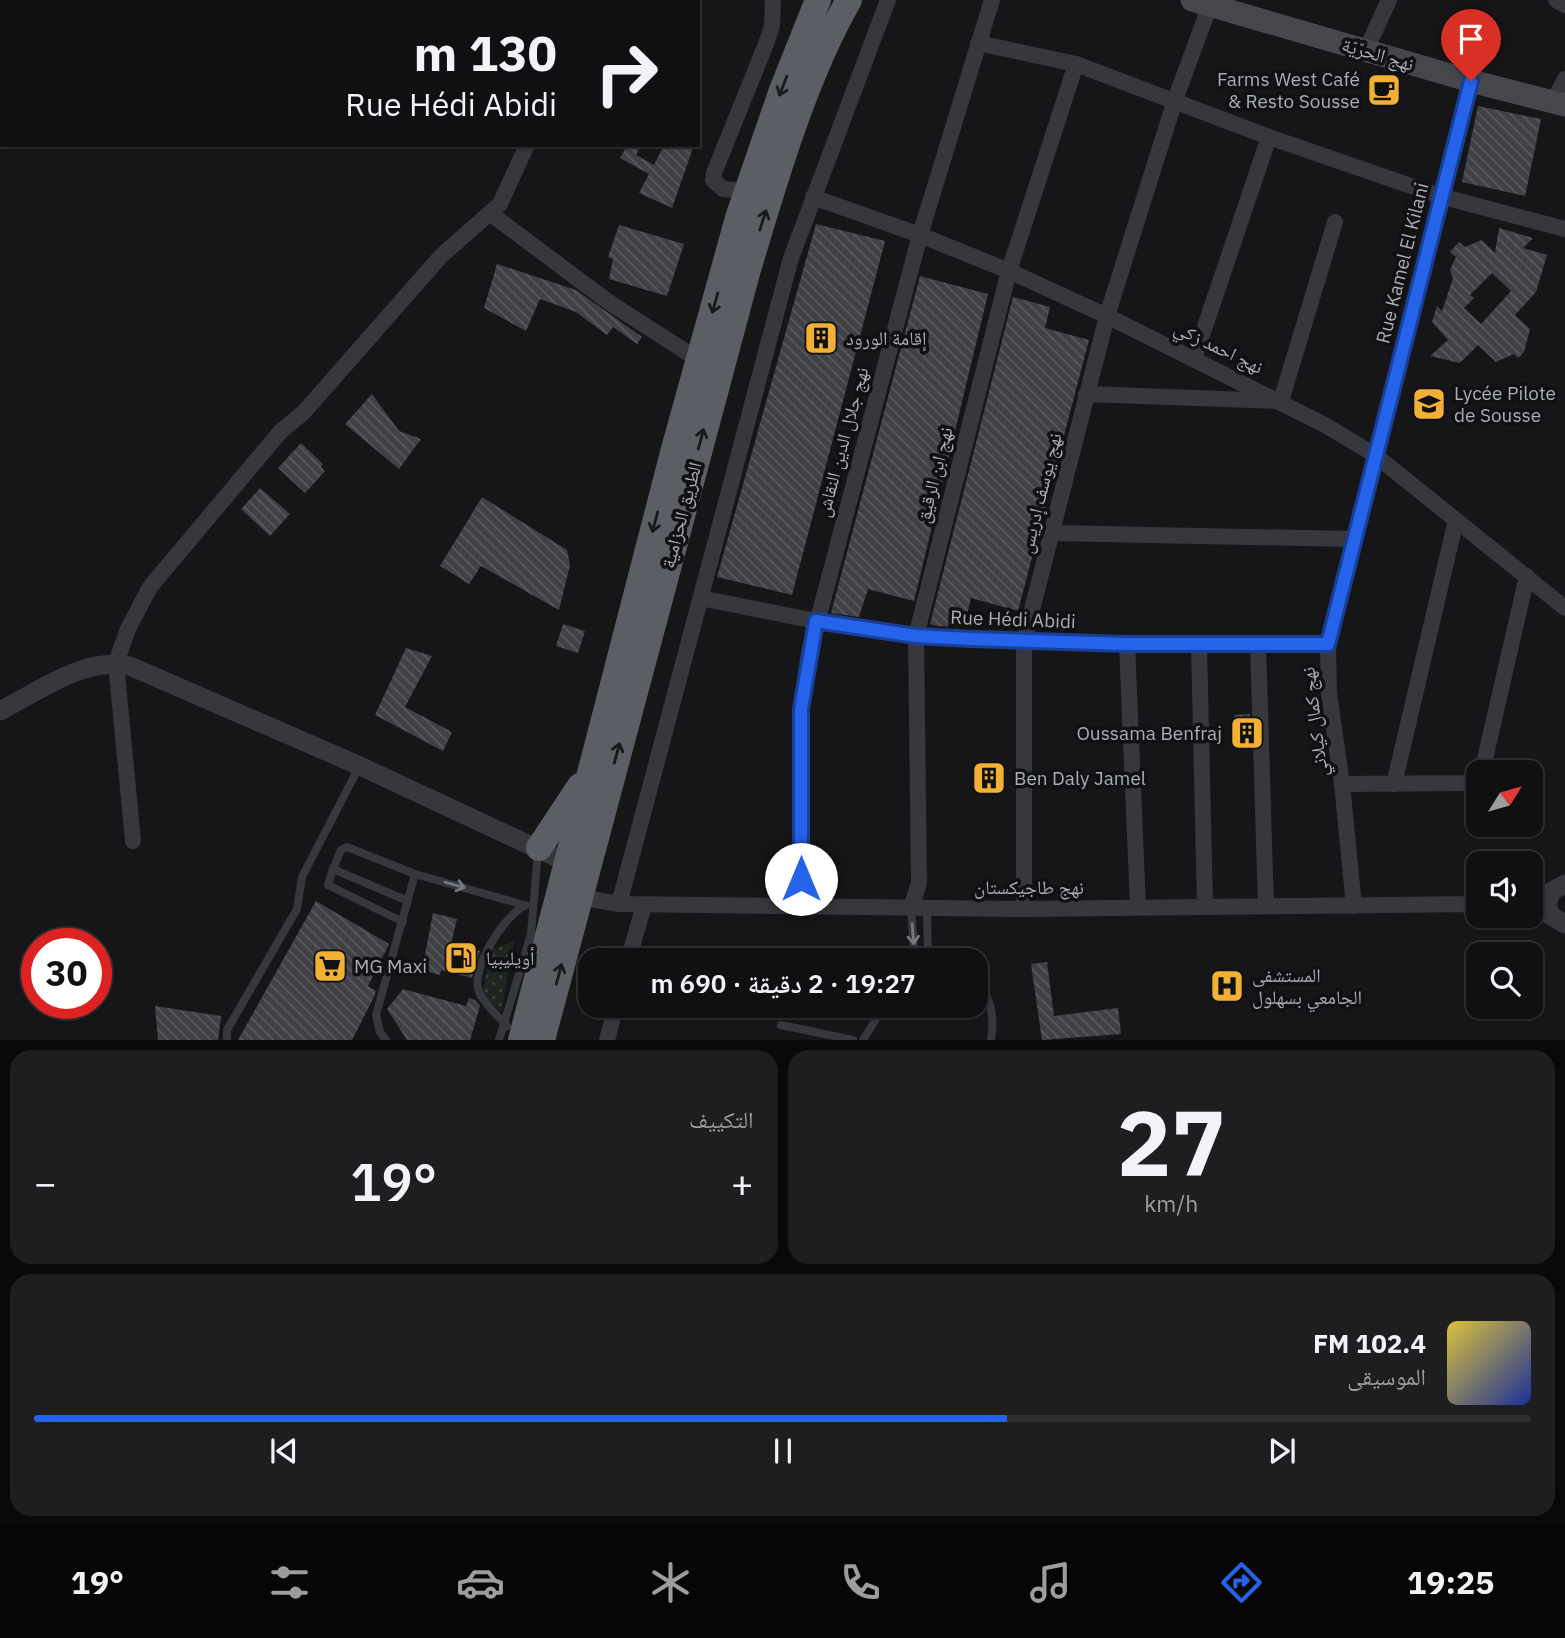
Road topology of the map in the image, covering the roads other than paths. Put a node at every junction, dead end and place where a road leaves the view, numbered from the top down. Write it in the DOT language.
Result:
graph roads {
  1 [pos="773,0"];
  2 [pos="809,0"];
  3 [pos="818,0"];
  4 [pos="849,0"];
  5 [pos="888,0"];
  6 [pos="992,0"];
  7 [pos="1390,0"];
  8 [pos="1556,0"];
  9 [pos="1201,3"];
  10 [pos="1565,5"];
  11 [pos="978,43"];
  12 [pos="1366,50"];
  13 [pos="797,51"];
  14 [pos="1076,64"];
  15 [pos="1565,79"];
  16 [pos="1471,81"];
  17 [pos="1175,100"];
  18 [pos="1559,104"];
  19 [pos="1269,137"];
  20 [pos="526,147"];
  21 [pos="747,191"];
  22 [pos="1440,196"];
  23 [pos="813,197"];
  24 [pos="491,214"];
  25 [pos="1335,222"];
  26 [pos="1565,229"];
  27 [pos="920,234"];
  28 [pos="1009,271"];
  29 [pos="1107,316"];
  30 [pos="1194,359"];
  31 [pos="699,360"];
  32 [pos="1086,394"];
  33 [pos="1281,401"];
  34 [pos="1375,455"];
  35 [pos="1456,520"];
  36 [pos="1052,533"];
  37 [pos="1353,539"];
  38 [pos="1527,576"];
  39 [pos="700,598"];
  40 [pos="1565,608"];
  41 [pos="816,621"];
  42 [pos="916,636"];
  43 [pos="1024,641"];
  44 [pos="1127,644"];
  45 [pos="1328,644"];
  46 [pos="1199,645"];
  47 [pos="1258,645"];
  48 [pos="116,663"];
  49 [pos="0,711"];
  50 [pos="1485,760"];
  51 [pos="360,766"];
  52 [pos="591,766"];
  53 [pos="1466,783"];
  54 [pos="1342,784"];
  55 [pos="1394,784"];
  56 [pos="133,841"];
  57 [pos="539,848"];
  58 [pos="566,862"];
  59 [pos="333,869"];
  60 [pos="415,874"];
  61 [pos="1561,885"];
  62 [pos="1543,891"];
  63 [pos="579,897"];
  64 [pos="408,901"];
  65 [pos="619,904"];
  66 [pos="1466,904"];
  67 [pos="524,905"];
  68 [pos="644,905"];
  69 [pos="800,906"];
  70 [pos="1205,906"];
  71 [pos="1266,906"];
  72 [pos="1354,906"];
  73 [pos="1138,907"];
  74 [pos="919,908"];
  75 [pos="544,909"];
  76 [pos="1024,909"];
  77 [pos="1554,921"];
  78 [pos="403,922"];
  79 [pos="632,948"];
  80 [pos="916,948"];
  81 [pos="924,948"];
  82 [pos="988,999"];
  83 [pos="613,1018"];
  84 [pos="877,1018"];
  85 [pos="781,1025"];
  86 [pos="514,1034"];
  87 [pos="227,1040"];
  88 [pos="386,1040"];
  89 [pos="499,1040"];
  90 [pos="542,1040"];
  91 [pos="607,1040"];
  92 [pos="853,1040"];
  93 [pos="863,1040"];
  94 [pos="991,1040"];
  1 -- 21 [label="street"];
  2 -- 13 [label="highway"];
  3 -- 13 [label="highway, الطريق الحزامية"];
  63 -- 4 [label="highway, الطريق الحزامية, one-way"];
  5 -- 23 [label="street"];
  6 -- 11 [label="street, نهج جلال الدين النقاش"];
  7 -- 12 [label="street"];
  8 -- 10 [label="street"];
  9 -- 12 [label="main road, نهج الحرّيّة"];
  9 -- 17 [label="street, نهج يوسف إدريس"];
  11 -- 14 [label="street"];
  11 -- 27 [label="street, نهج جلال الدين النقاش"];
  12 -- 16 [label="main road, نهج الحرّيّة"];
  13 -- 21 [label="highway, الطريق الحزامية, one-way"];
  14 -- 17 [label="street"];
  14 -- 28 [label="street, نهج ابن الرقيق"];
  15 -- 18 [label="street"];
  16 -- 18 [label="main road, نهج الحرّيّة"];
  16 -- 22 [label="street, Rue Kamel El Kilani"];
  17 -- 19 [label="street"];
  17 -- 29 [label="street, نهج يوسف إدريس"];
  19 -- 22 [label="street"];
  19 -- 30 [label="street"];
  20 -- 24 [label="street"];
  21 -- 31 [label="highway, الطريق الحزامية, one-way"];
  22 -- 26 [label="street"];
  22 -- 34 [label="street, Rue Kamel El Kilani"];
  23 -- 27 [label="street, نهج احمد زكي"];
  23 -- 39 [label="street"];
  24 -- 31 [label="street"];
  24 -- 48 [label="street"];
  25 -- 33 [label="street"];
  27 -- 28 [label="street, نهج احمد زكي"];
  27 -- 41 [label="street, نهج جلال الدين النقاش"];
  28 -- 29 [label="street, نهج احمد زكي"];
  28 -- 42 [label="street, نهج ابن الرقيق"];
  29 -- 30 [label="street, نهج احمد زكي"];
  29 -- 32 [label="street, نهج يوسف إدريس"];
  30 -- 33 [label="street, نهج احمد زكي"];
  31 -- 52 [label="highway, الطريق الحزامية, one-way"];
  32 -- 33 [label="street"];
  32 -- 36 [label="street, نهج يوسف إدريس"];
  33 -- 34 [label="street, نهج احمد زكي"];
  34 -- 35 [label="street, نهج احمد زكي"];
  34 -- 37 [label="street, نهج كمال كيلاني"];
  35 -- 38 [label="street, نهج احمد زكي"];
  35 -- 55 [label="street"];
  36 -- 37 [label="street"];
  36 -- 43 [label="street, نهج يوسف إدريس"];
  37 -- 45 [label="street, نهج كمال كيلاني"];
  38 -- 40 [label="street, نهج احمد زكي"];
  38 -- 50 [label="street"];
  39 -- 41 [label="street, Rue Hédi Abidi"];
  39 -- 65 [label="street"];
  41 -- 42 [label="street, Rue Hédi Abidi"];
  41 -- 69 [label="street, نهج جلال الدين النقاش"];
  42 -- 43 [label="street, Rue Hédi Abidi"];
  42 -- 74 [label="street, نهج ابن الرقيق"];
  43 -- 44 [label="street, Rue Hédi Abidi"];
  43 -- 76 [label="street, نهج يوسف إدريس"];
  44 -- 46 [label="street, Rue Hédi Abidi"];
  44 -- 73 [label="street"];
  45 -- 47 [label="street, Rue Hédi Abidi"];
  45 -- 54 [label="street, نهج كمال كيلاني"];
  46 -- 47 [label="street, Rue Hédi Abidi"];
  46 -- 70 [label="street"];
  47 -- 71 [label="street"];
  48 -- 49 [label="street"];
  48 -- 51 [label="street"];
  48 -- 56 [label="street"];
  51 -- 57 [label="street"];
  51 -- 87 [label="lane"];
  52 -- 57 [label="highway"];
  52 -- 58 [label="highway, الطريق الحزامية"];
  53 -- 55 [label="street"];
  54 -- 55 [label="street"];
  54 -- 72 [label="street, نهج كمال كيلاني"];
  57 -- 58 [label="street"];
  57 -- 75 [label="lane"];
  58 -- 75 [label="highway, الطريق الحزامية"];
  59 -- 60 [label="lane"];
  59 -- 64 [label="lane"];
  59 -- 78 [label="lane"];
  60 -- 64 [label="lane"];
  60 -- 67 [label="lane, one-way"];
  61 -- 62 [label="street"];
  61 -- 77 [label="street"];
  63 -- 65 [label="street, نهج طاجيكستان"];
  90 -- 63 [label="highway, الطريق الحزامية, one-way"];
  64 -- 78 [label="lane"];
  65 -- 68 [label="street, نهج طاجيكستان"];
  66 -- 72 [label="street, نهج طاجيكستان"];
  67 -- 75 [label="lane"];
  67 -- 86 [label="lane"];
  68 -- 69 [label="street, نهج طاجيكستان"];
  68 -- 79 [label="street"];
  69 -- 74 [label="street, نهج طاجيكستان"];
  70 -- 71 [label="street, نهج طاجيكستان"];
  70 -- 73 [label="street, نهج طاجيكستان"];
  71 -- 72 [label="street, نهج طاجيكستان"];
  73 -- 76 [label="street, نهج طاجيكستان"];
  74 -- 76 [label="street, نهج طاجيكستان"];
  74 -- 80 [label="lane, one-way"];
  74 -- 81 [label="lane"];
  75 -- 86 [label="highway, الطريق الحزامية"];
  78 -- 88 [label="lane"];
  82 -- 94 [label="lane"];
  83 -- 91 [label="street"];
  84 -- 93 [label="lane"];
  85 -- 92 [label="lane"];
  86 -- 89 [label="lane"];
}
